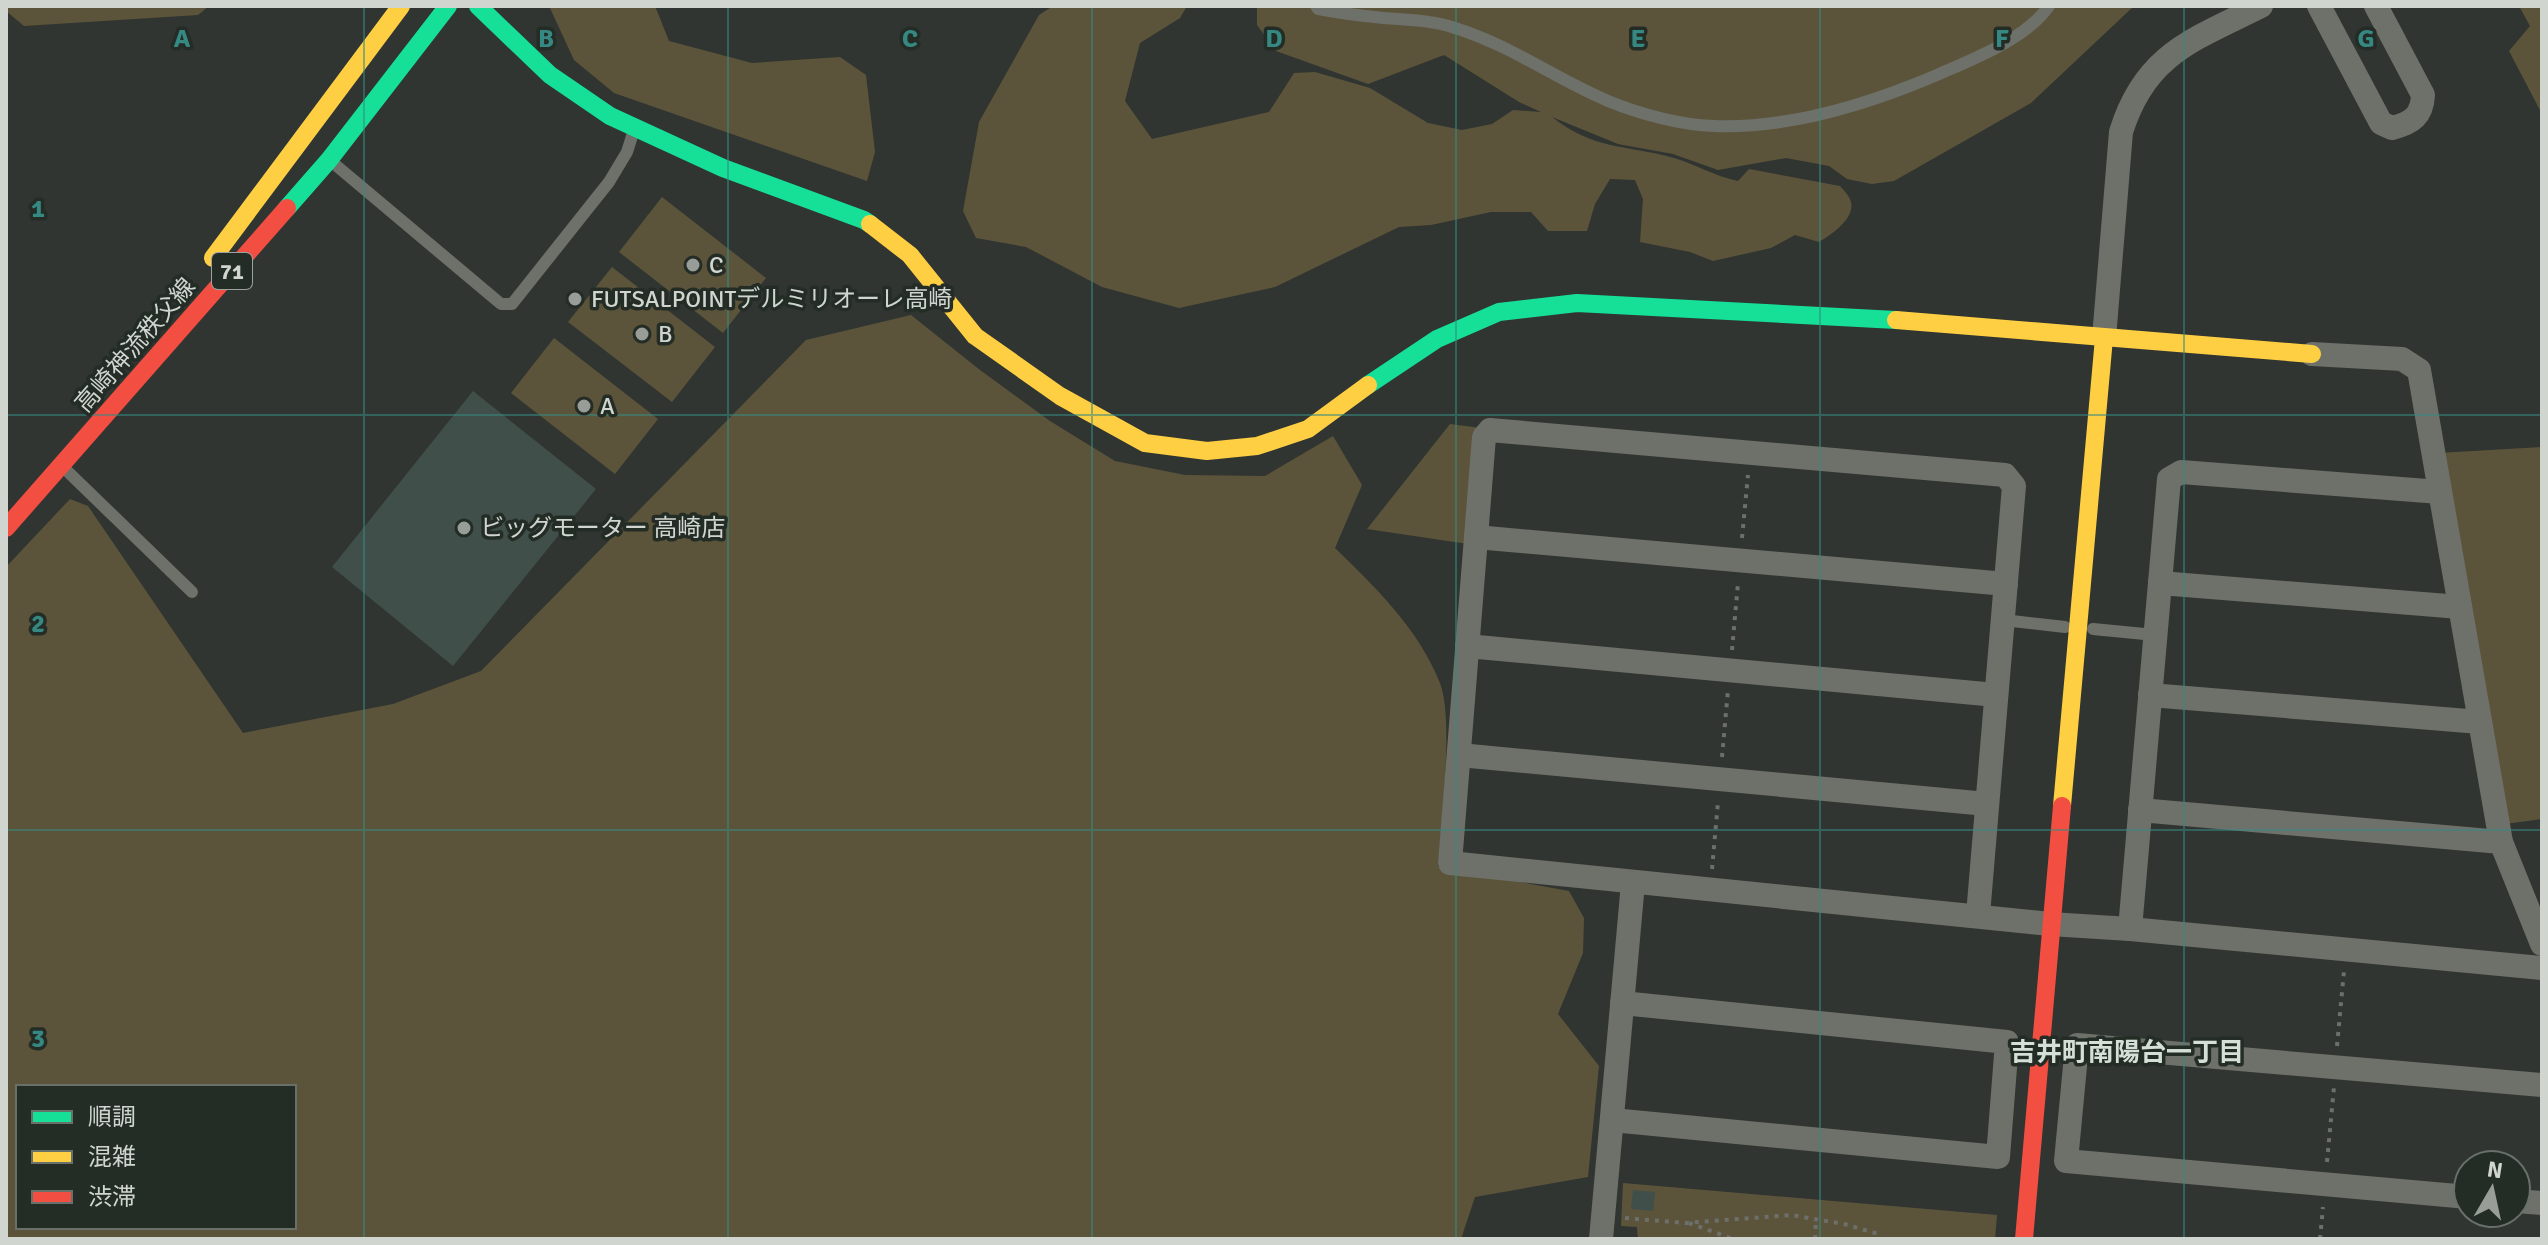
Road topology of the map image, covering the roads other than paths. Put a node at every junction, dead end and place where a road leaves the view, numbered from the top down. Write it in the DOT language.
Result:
graph roads {
  1 [pos="401,6"];
  2 [pos="448,6"];
  3 [pos="478,6"];
  4 [pos="1316,6"];
  5 [pos="2049,6"];
  6 [pos="2261,6"];
  7 [pos="2319,6"];
  8 [pos="2376,6"];
  9 [pos="635,127"];
  10 [pos="329,160"];
  11 [pos="202,272"];
  12 [pos="2104,338"];
  13 [pos="2312,354"];
  14 [pos="62,466"];
  15 [pos="2440,492"];
  16 [pos="6,528"];
  17 [pos="1476,537"];
  18 [pos="2160,583"];
  19 [pos="2006,584"];
  20 [pos="192,592"];
  21 [pos="2460,607"];
  22 [pos="2003,620"];
  23 [pos="2065,627"];
  24 [pos="2093,629"];
  25 [pos="2155,635"];
  26 [pos="1467,646"];
  27 [pos="1996,695"];
  28 [pos="2150,695"];
  29 [pos="2480,722"];
  30 [pos="1459,755"];
  31 [pos="1987,804"];
  32 [pos="2140,810"];
  33 [pos="2501,842"];
  34 [pos="1633,883"];
  35 [pos="1978,915"];
  36 [pos="2050,924"];
  37 [pos="2130,929"];
  38 [pos="2542,944"];
  39 [pos="2542,968"];
  40 [pos="1622,1003"];
  41 [pos="2542,1085"];
  42 [pos="1612,1120"];
  43 [pos="2452,1196"];
  44 [pos="1602,1228"];
  45 [pos="2024,1239"];
  1 -- 11 [label="street, 高崎神流秩父線 / 71"];
  2 -- 10 [label="street, 高崎神流秩父線 / 71"];
  3 -- 9 [label="street"];
  4 -- 5 [label="lane"];
  6 -- 12 [label="street"];
  7 -- 8 [label="street"];
  9 -- 10 [label="lane"];
  9 -- 12 [label="street"];
  10 -- 14 [label="street, 高崎神流秩父線 / 71"];
  12 -- 13 [label="street"];
  12 -- 36 [label="street"];
  13 -- 15 [label="street"];
  14 -- 16 [label="street, 高崎神流秩父線 / 71"];
  14 -- 20 [label="lane"];
  15 -- 18 [label="street"];
  15 -- 21 [label="street"];
  17 -- 19 [label="street"];
  17 -- 19 [label="street"];
  17 -- 26 [label="street"];
  18 -- 21 [label="street"];
  18 -- 25 [label="street"];
  19 -- 22 [label="street"];
  21 -- 29 [label="street"];
  22 -- 23 [label="lane"];
  22 -- 27 [label="street"];
  24 -- 25 [label="lane"];
  25 -- 28 [label="street"];
  26 -- 27 [label="street"];
  26 -- 30 [label="street"];
  27 -- 31 [label="street"];
  28 -- 29 [label="street"];
  28 -- 32 [label="street"];
  29 -- 33 [label="street"];
  30 -- 31 [label="street"];
  30 -- 34 [label="street"];
  31 -- 35 [label="street"];
  32 -- 33 [label="street"];
  32 -- 37 [label="street"];
  33 -- 38 [label="street"];
  34 -- 35 [label="street"];
  34 -- 40 [label="street"];
  35 -- 36 [label="street"];
  36 -- 37 [label="street"];
  36 -- 45 [label="street"];
  37 -- 39 [label="street"];
  40 -- 42 [label="street"];
  40 -- 42 [label="street"];
  41 -- 43 [label="street"];
  42 -- 44 [label="street"];
}
